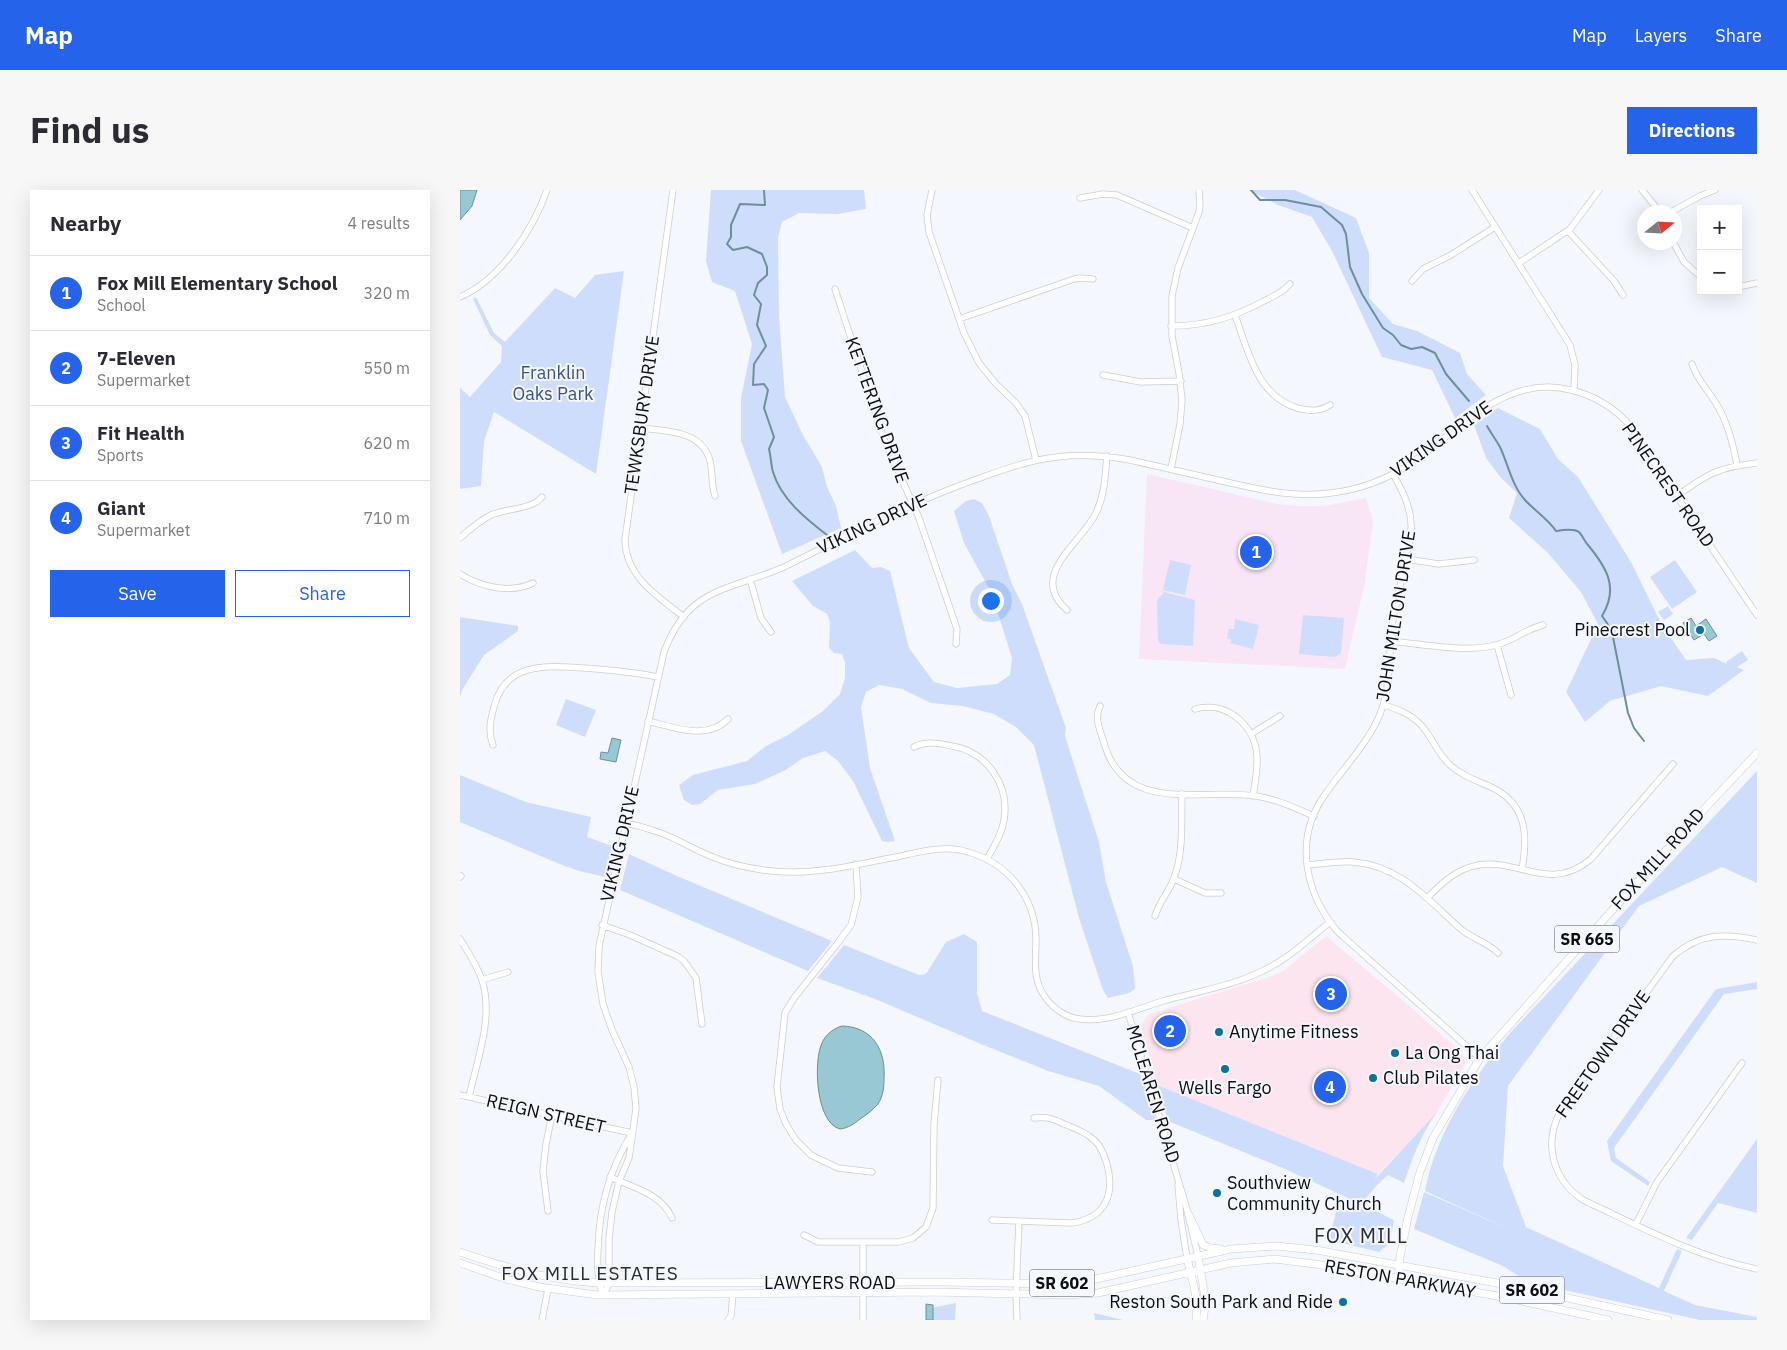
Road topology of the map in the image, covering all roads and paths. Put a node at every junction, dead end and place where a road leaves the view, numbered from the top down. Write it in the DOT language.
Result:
graph roads {
  1 [pos="547,190"];
  2 [pos="673,190"];
  3 [pos="932,190"];
  4 [pos="1199,190"];
  5 [pos="1472,190"];
  6 [pos="1599,190"];
  7 [pos="1642,190"];
  8 [pos="1715,190"];
  9 [pos="1080,198"];
  10 [pos="1654,205"];
  11 [pos="1682,206"];
  12 [pos="1495,227"];
  13 [pos="1193,228"];
  14 [pos="1568,231"];
  15 [pos="1677,250"];
  16 [pos="1519,264"];
  17 [pos="1697,273"];
  18 [pos="1093,279"];
  19 [pos="1412,281"];
  20 [pos="1757,283"];
  21 [pos="1290,284"];
  22 [pos="1742,286"];
  23 [pos="835,290"];
  24 [pos="1623,295"];
  25 [pos="460,297"];
  26 [pos="1235,315"];
  27 [pos="959,319"];
  28 [pos="1171,326"];
  29 [pos="1692,364"];
  30 [pos="1103,375"];
  31 [pos="1181,381"];
  32 [pos="1574,390"];
  33 [pos="1330,405"];
  34 [pos="640,428"];
  35 [pos="1107,456"];
  36 [pos="1036,460"];
  37 [pos="1757,463"];
  38 [pos="1738,465"];
  39 [pos="1171,469"];
  40 [pos="1393,474"];
  41 [pos="542,496"];
  42 [pos="715,496"];
  43 [pos="1677,496"];
  44 [pos="912,503"];
  45 [pos="460,538"];
  46 [pos="1406,558"];
  47 [pos="1474,560"];
  48 [pos="460,574"];
  49 [pos="750,579"];
  50 [pos="533,583"];
  51 [pos="1067,610"];
  52 [pos="1757,615"];
  53 [pos="684,617"];
  54 [pos="1543,625"];
  55 [pos="771,632"];
  56 [pos="1390,641"];
  57 [pos="956,644"];
  58 [pos="1497,645"];
  59 [pos="658,677"];
  60 [pos="1511,695"];
  61 [pos="1384,705"];
  62 [pos="1100,706"];
  63 [pos="1195,709"];
  64 [pos="1280,716"];
  65 [pos="728,719"];
  66 [pos="648,721"];
  67 [pos="1250,734"];
  68 [pos="493,745"];
  69 [pos="914,746"];
  70 [pos="1757,753"];
  71 [pos="1673,764"];
  72 [pos="1182,794"];
  73 [pos="1253,796"];
  74 [pos="1314,816"];
  75 [pos="625,823"];
  76 [pos="987,859"];
  77 [pos="856,864"];
  78 [pos="1307,865"];
  79 [pos="1522,870"];
  80 [pos="1174,879"];
  81 [pos="1221,893"];
  82 [pos="1427,898"];
  83 [pos="1155,916"];
  84 [pos="1330,922"];
  85 [pos="602,925"];
  86 [pos="460,939"];
  87 [pos="1757,940"];
  88 [pos="1498,953"];
  89 [pos="508,972"];
  90 [pos="482,980"];
  91 [pos="1128,1012"];
  92 [pos="702,1024"];
  93 [pos="1480,1058"];
  94 [pos="1742,1063"];
  95 [pos="938,1080"];
  96 [pos="460,1095"];
  97 [pos="469,1097"];
  98 [pos="552,1115"];
  99 [pos="1034,1118"];
  100 [pos="632,1133"];
  101 [pos="872,1172"];
  102 [pos="1177,1176"];
  103 [pos="610,1177"];
  104 [pos="620,1181"];
  105 [pos="548,1211"];
  106 [pos="1189,1216"];
  107 [pos="672,1218"];
  108 [pos="992,1220"];
  109 [pos="1020,1221"];
  110 [pos="1636,1224"];
  111 [pos="804,1235"];
  112 [pos="863,1243"];
  113 [pos="1231,1249"];
  114 [pos="460,1252"];
  115 [pos="1198,1256"];
  116 [pos="1187,1258"];
  117 [pos="460,1263"];
  118 [pos="1399,1265"];
  119 [pos="1757,1269"];
  120 [pos="1200,1270"];
  121 [pos="1190,1272"];
  122 [pos="1398,1279"];
  123 [pos="863,1282"];
  124 [pos="598,1283"];
  125 [pos="1017,1283"];
  126 [pos="610,1284"];
  127 [pos="548,1289"];
  128 [pos="863,1293"];
  129 [pos="733,1294"];
  130 [pos="1016,1294"];
  131 [pos="603,1295"];
  132 [pos="542,1320"];
  133 [pos="728,1320"];
  134 [pos="864,1320"];
  135 [pos="1017,1320"];
  136 [pos="1196,1320"];
  137 [pos="1203,1320"];
  138 [pos="1608,1320"];
  139 [pos="1665,1320"];
  1 -- 25 [label="street"];
  2 -- 34 [label="street, TEWKSBURY DRIVE"];
  3 -- 27 [label="street"];
  4 -- 13 [label="street"];
  5 -- 12 [label="street"];
  6 -- 14 [label="street"];
  7 -- 10 [label="street"];
  8 -- 11 [label="street"];
  9 -- 13 [label="street"];
  12 -- 16 [label="street"];
  12 -- 19 [label="street"];
  13 -- 28 [label="street"];
  14 -- 16 [label="street"];
  14 -- 24 [label="street"];
  15 -- 17 [label="street"];
  16 -- 32 [label="street"];
  18 -- 27 [label="street"];
  20 -- 22 [label="street"];
  21 -- 26 [label="street"];
  23 -- 44 [label="street, KETTERING DRIVE"];
  26 -- 28 [label="street"];
  26 -- 33 [label="street"];
  27 -- 36 [label="street"];
  28 -- 31 [label="street"];
  29 -- 38 [label="street"];
  30 -- 31 [label="street"];
  31 -- 39 [label="street"];
  32 -- 40 [label="street, VIKING DRIVE"];
  32 -- 43 [label="street, PINECREST ROAD"];
  34 -- 42 [label="street"];
  34 -- 53 [label="street, TEWKSBURY DRIVE"];
  35 -- 36 [label="street, VIKING DRIVE"];
  35 -- 39 [label="street, VIKING DRIVE"];
  35 -- 51 [label="street"];
  36 -- 44 [label="street, VIKING DRIVE"];
  37 -- 38 [label="street"];
  38 -- 43 [label="street"];
  39 -- 40 [label="street, VIKING DRIVE"];
  40 -- 46 [label="street, JOHN MILTON DRIVE"];
  41 -- 45 [label="street"];
  43 -- 52 [label="street, PINECREST ROAD"];
  44 -- 49 [label="street, VIKING DRIVE"];
  44 -- 57 [label="street, KETTERING DRIVE"];
  46 -- 47 [label="street"];
  46 -- 56 [label="street, JOHN MILTON DRIVE"];
  48 -- 50 [label="street"];
  49 -- 53 [label="street, VIKING DRIVE"];
  49 -- 55 [label="street"];
  53 -- 59 [label="street, VIKING DRIVE"];
  54 -- 58 [label="street"];
  56 -- 58 [label="street"];
  56 -- 61 [label="street, JOHN MILTON DRIVE"];
  58 -- 60 [label="street"];
  59 -- 66 [label="street, VIKING DRIVE"];
  59 -- 68 [label="street"];
  61 -- 74 [label="street, JOHN MILTON DRIVE"];
  61 -- 79 [label="street"];
  62 -- 72 [label="street"];
  63 -- 67 [label="street"];
  64 -- 67 [label="street"];
  65 -- 66 [label="street"];
  66 -- 75 [label="street, VIKING DRIVE"];
  67 -- 73 [label="street"];
  69 -- 76 [label="street"];
  70 -- 93 [label="main road, FOX MILL ROAD / SR 665"];
  71 -- 79 [label="street"];
  72 -- 73 [label="street"];
  72 -- 80 [label="street"];
  73 -- 74 [label="street"];
  74 -- 78 [label="street, JOHN MILTON DRIVE"];
  75 -- 77 [label="street"];
  75 -- 85 [label="street, VIKING DRIVE"];
  76 -- 77 [label="street"];
  76 -- 91 [label="street"];
  77 -- 101 [label="street"];
  78 -- 82 [label="street"];
  78 -- 84 [label="street, JOHN MILTON DRIVE"];
  79 -- 82 [label="street"];
  80 -- 81 [label="street"];
  80 -- 83 [label="street"];
  82 -- 88 [label="street"];
  84 -- 91 [label="street"];
  84 -- 93 [label="street, JOHN MILTON DRIVE"];
  85 -- 92 [label="street"];
  85 -- 100 [label="street, VIKING DRIVE"];
  86 -- 90 [label="street"];
  87 -- 110 [label="street, FREETOWN DRIVE"];
  89 -- 90 [label="street"];
  90 -- 97 [label="street"];
  91 -- 102 [label="street, MCLEAREN ROAD"];
  93 -- 118 [label="main road, FOX MILL ROAD / SR 665"];
  94 -- 110 [label="street"];
  95 -- 112 [label="street"];
  96 -- 97 [label="street, REIGN STREET"];
  97 -- 98 [label="street, REIGN STREET"];
  98 -- 100 [label="street, REIGN STREET"];
  98 -- 105 [label="street"];
  99 -- 109 [label="street"];
  100 -- 103 [label="street, VIKING DRIVE"];
  100 -- 104 [label="street, VIKING DRIVE"];
  102 -- 106 [label="street, MCLEAREN ROAD"];
  102 -- 116 [label="street, MCLEAREN ROAD"];
  103 -- 104 [label="street"];
  103 -- 124 [label="street, VIKING DRIVE"];
  104 -- 107 [label="street"];
  104 -- 126 [label="street, VIKING DRIVE"];
  106 -- 113 [label="main road"];
  106 -- 115 [label="street, MCLEAREN ROAD"];
  108 -- 109 [label="street"];
  109 -- 125 [label="street"];
  110 -- 119 [label="street, FREETOWN DRIVE"];
  111 -- 112 [label="street"];
  112 -- 123 [label="street"];
  113 -- 115 [label="main road, RESTON PARKWAY / SR 602"];
  113 -- 118 [label="main road, RESTON PARKWAY / SR 602"];
  114 -- 124 [label="main road, LAWYERS ROAD / SR 602"];
  115 -- 116 [label="main road, RESTON PARKWAY / SR 602"];
  115 -- 120 [label="main road"];
  116 -- 121 [label="main road"];
  116 -- 125 [label="main road, LAWYERS ROAD / SR 602"];
  117 -- 127 [label="main road, LAWYERS ROAD / SR 602"];
  118 -- 122 [label="main road, FOX MILL ROAD / SR 665"];
  118 -- 139 [label="main road, RESTON PARKWAY / SR 602"];
  120 -- 121 [label="main road, RESTON PARKWAY / SR 602"];
  120 -- 122 [label="main road, RESTON PARKWAY / SR 602"];
  120 -- 137 [label="main road"];
  121 -- 130 [label="main road, LAWYERS ROAD / SR 602"];
  121 -- 136 [label="main road"];
  122 -- 138 [label="main road, RESTON PARKWAY / SR 602"];
  123 -- 125 [label="main road, LAWYERS ROAD / SR 602"];
  123 -- 126 [label="main road, LAWYERS ROAD / SR 602"];
  123 -- 128 [label="street"];
  124 -- 126 [label="main road, LAWYERS ROAD / SR 602"];
  124 -- 131 [label="street, VIKING DRIVE"];
  125 -- 130 [label="street"];
  126 -- 131 [label="street"];
  127 -- 131 [label="main road, LAWYERS ROAD / SR 602"];
  127 -- 132 [label="street"];
  128 -- 129 [label="main road, LAWYERS ROAD / SR 602"];
  128 -- 130 [label="main road, LAWYERS ROAD / SR 602"];
  128 -- 134 [label="street"];
  129 -- 131 [label="main road, LAWYERS ROAD / SR 602"];
  129 -- 133 [label="street"];
  130 -- 135 [label="street"];
}
